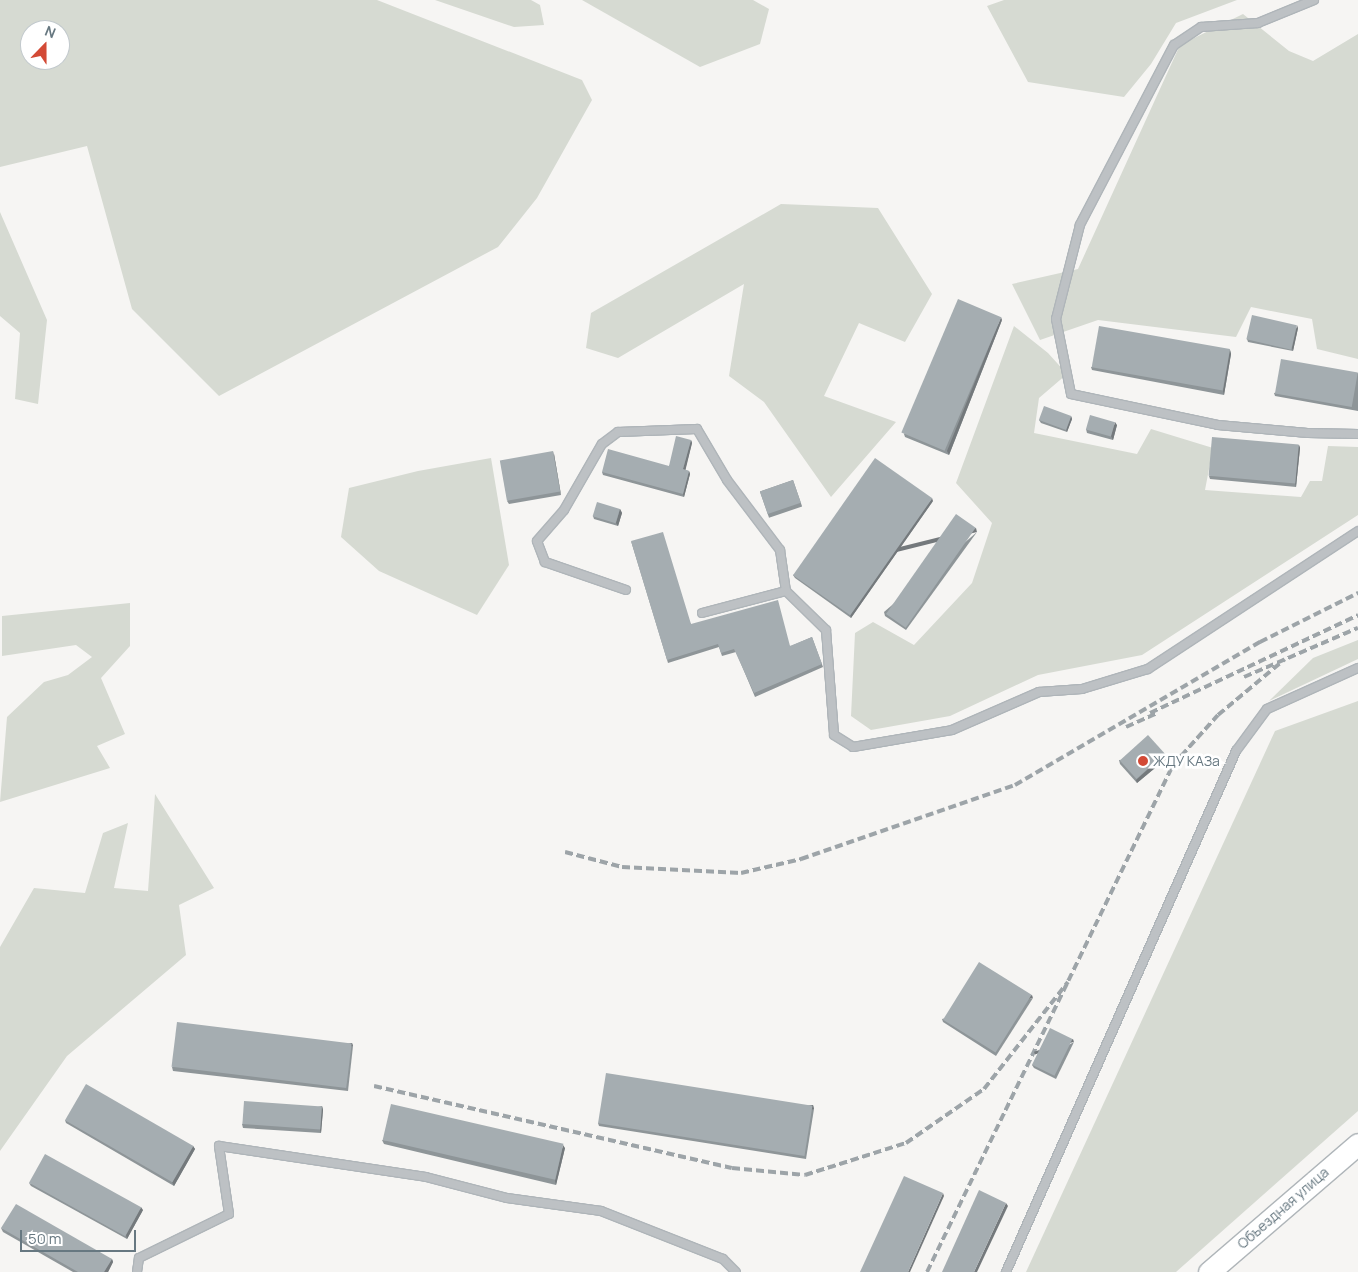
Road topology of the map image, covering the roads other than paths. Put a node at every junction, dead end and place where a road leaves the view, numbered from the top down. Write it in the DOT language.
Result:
graph roads {
  1 [pos="1314,0"];
  2 [pos="1358,434"];
  3 [pos="1358,531"];
  4 [pos="626,590"];
  5 [pos="786,591"];
  6 [pos="702,613"];
  7 [pos="1358,668"];
  8 [pos="1358,1144"];
  9 [pos="137,1272"];
  10 [pos="736,1272"];
  11 [pos="1006,1272"];
  12 [pos="1209,1272"];
  1 -- 2 [label="lane"];
  3 -- 5 [label="lane"];
  4 -- 5 [label="lane"];
  5 -- 6 [label="lane"];
  7 -- 11 [label="lane"];
  8 -- 12 [label="main road, Объездная улица"];
  9 -- 10 [label="lane"];
}
